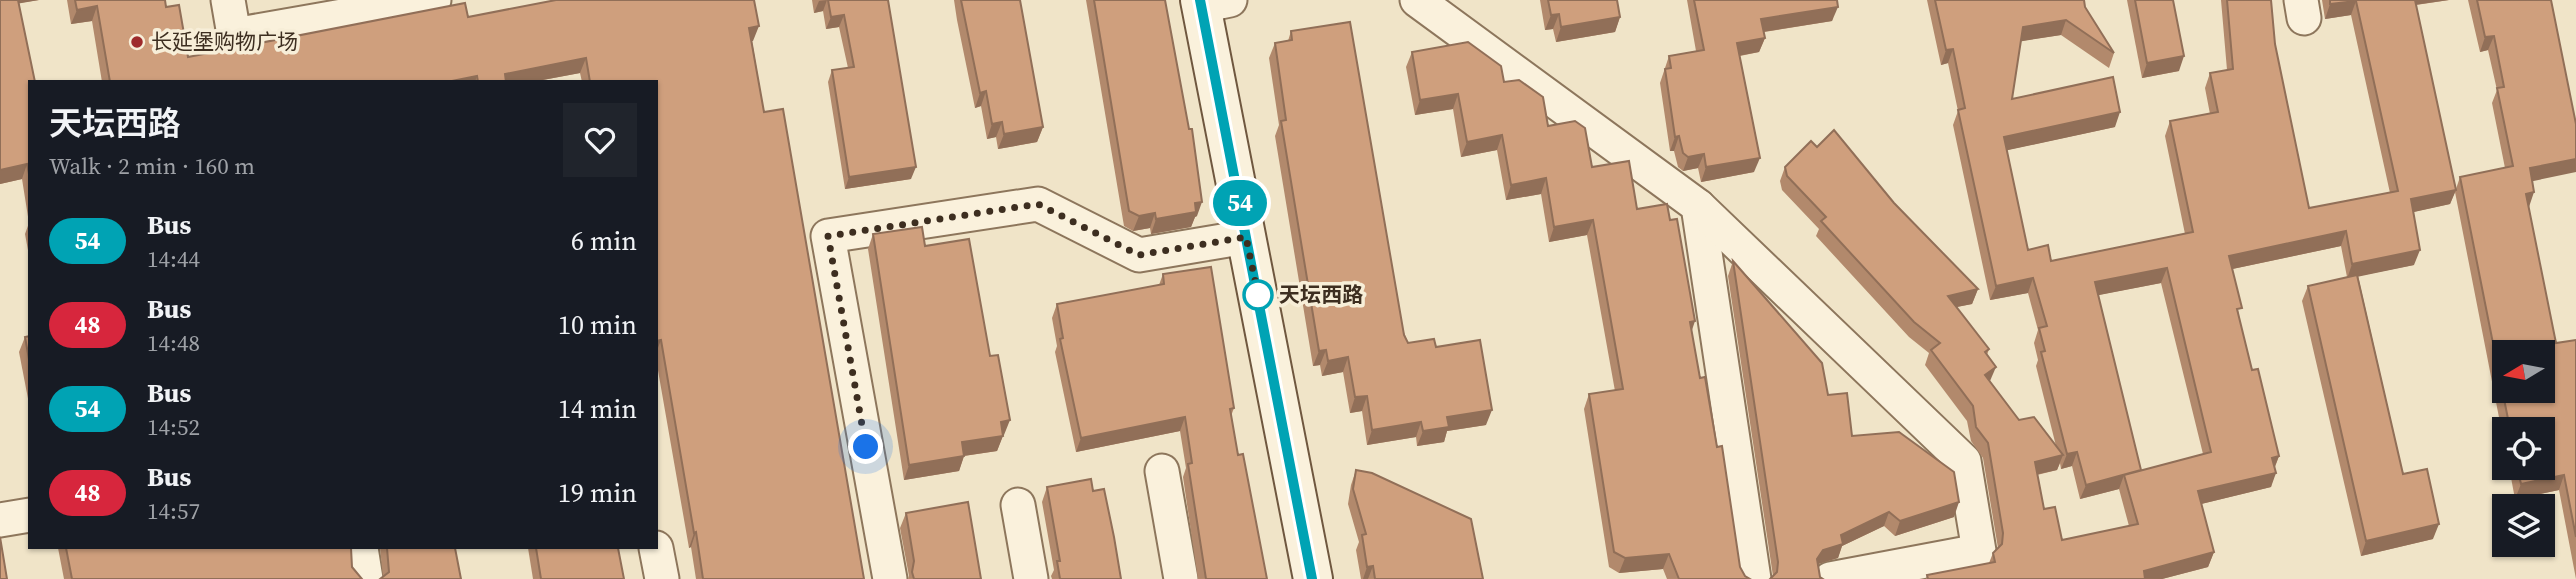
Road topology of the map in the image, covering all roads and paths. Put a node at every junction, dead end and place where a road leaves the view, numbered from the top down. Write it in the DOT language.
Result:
graph roads {
  1 [pos="228,0"];
  2 [pos="434,0"];
  3 [pos="1417,0"];
  4 [pos="1211,2"];
  5 [pos="1698,206"];
  6 [pos="1246,237"];
  7 [pos="1162,471"];
  8 [pos="1018,505"];
  9 [pos="28,514"];
  10 [pos="0,520"];
  11 [pos="361,549"];
  12 [pos="656,549"];
  13 [pos="366,579"];
  14 [pos="662,579"];
  15 [pos="890,579"];
  16 [pos="1031,579"];
  17 [pos="1181,579"];
  18 [pos="1312,579"];
  19 [pos="1754,579"];
  20 [pos="1830,579"];
  1 -- 2 [label="street"];
  3 -- 5 [label="street"];
  4 -- 6 [label="street"];
  5 -- 19 [label="street"];
  5 -- 20 [label="street"];
  6 -- 15 [label="street"];
  6 -- 18 [label="street"];
  7 -- 17 [label="street"];
  8 -- 16 [label="street"];
  9 -- 10 [label="street"];
  11 -- 13 [label="street"];
  12 -- 14 [label="street"];
}
